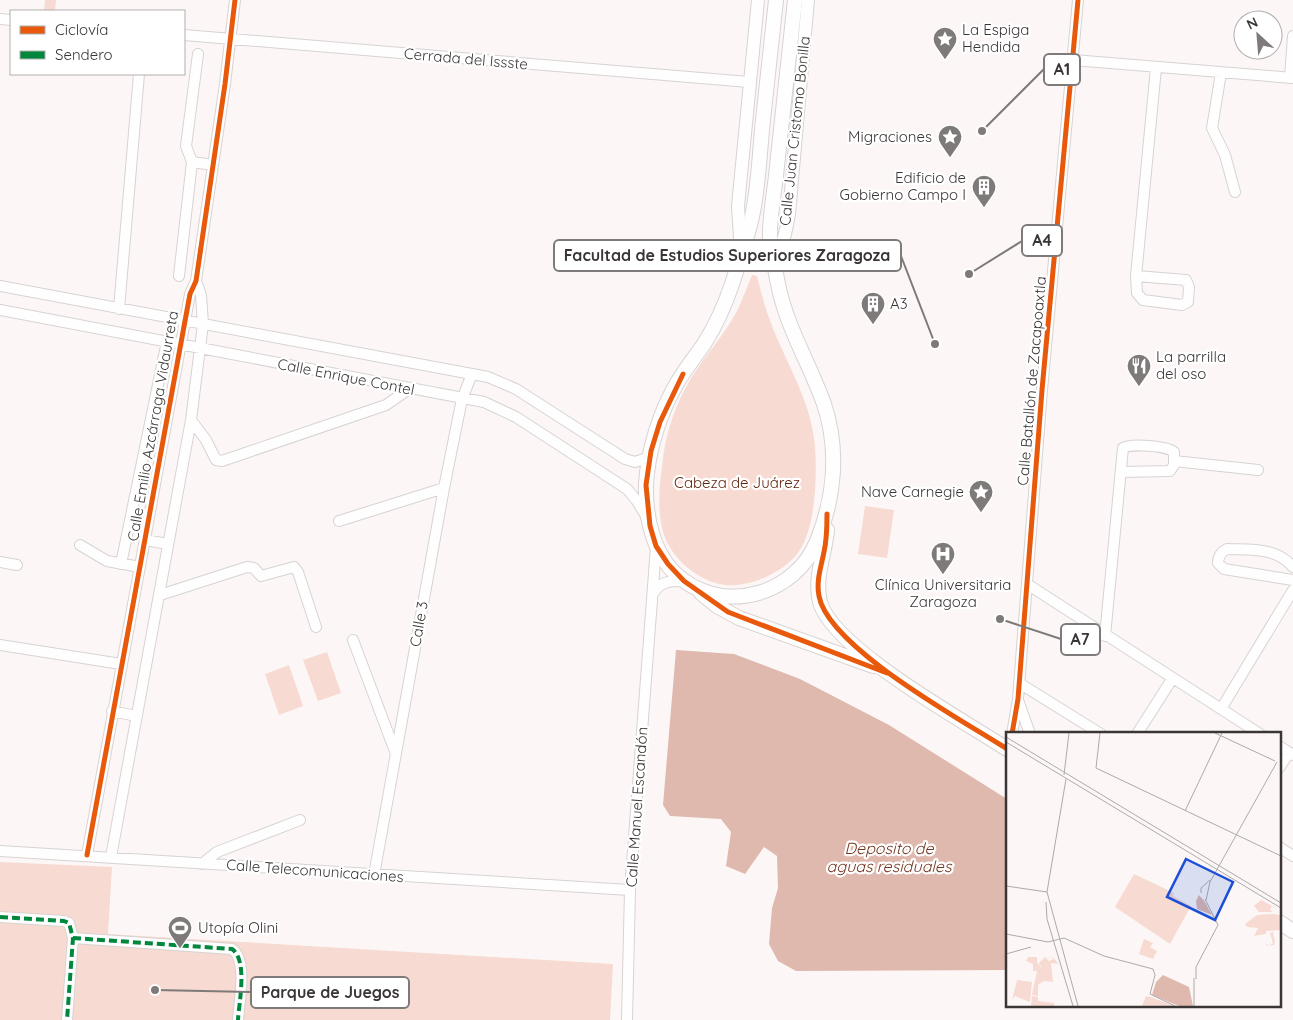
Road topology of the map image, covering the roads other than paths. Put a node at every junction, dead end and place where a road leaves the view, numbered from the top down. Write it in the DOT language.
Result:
graph roads {
  1 [pos="235,0"];
  2 [pos="758,0"];
  3 [pos="776,0"];
  4 [pos="795,0"];
  5 [pos="808,0"];
  6 [pos="1078,0"];
  7 [pos="185,35"];
  8 [pos="1293,36"];
  9 [pos="230,38"];
  10 [pos="198,54"];
  11 [pos="1073,60"];
  12 [pos="1156,68"];
  13 [pos="1221,73"];
  14 [pos="139,75"];
  15 [pos="1291,78"];
  16 [pos="749,82"];
  17 [pos="192,162"];
  18 [pos="213,165"];
  19 [pos="1236,192"];
  20 [pos="741,254"];
  21 [pos="773,258"];
  22 [pos="179,276"];
  23 [pos="1136,276"];
  24 [pos="196,281"];
  25 [pos="0,286"];
  26 [pos="119,309"];
  27 [pos="0,310"];
  28 [pos="184,321"];
  29 [pos="204,324"];
  30 [pos="167,341"];
  31 [pos="181,344"];
  32 [pos="200,348"];
  33 [pos="472,374"];
  34 [pos="409,390"];
  35 [pos="462,399"];
  36 [pos="190,420"];
  37 [pos="650,457"];
  38 [pos="161,459"];
  39 [pos="1174,461"];
  40 [pos="141,466"];
  41 [pos="1258,470"];
  42 [pos="1122,472"];
  43 [pos="444,488"];
  44 [pos="827,514"];
  45 [pos="339,522"];
  46 [pos="650,526"];
  47 [pos="145,540"];
  48 [pos="168,544"];
  49 [pos="80,545"];
  50 [pos="656,546"];
  51 [pos="0,562"];
  52 [pos="121,564"];
  53 [pos="17,565"];
  54 [pos="140,567"];
  55 [pos="1293,567"];
  56 [pos="1293,580"];
  57 [pos="690,584"];
  58 [pos="1027,584"];
  59 [pos="1293,590"];
  60 [pos="160,595"];
  61 [pos="652,595"];
  62 [pos="316,627"];
  63 [pos="1105,636"];
  64 [pos="353,640"];
  65 [pos="0,645"];
  66 [pos="121,664"];
  67 [pos="887,673"];
  68 [pos="1172,678"];
  69 [pos="1019,683"];
  70 [pos="1018,699"];
  71 [pos="1221,709"];
  72 [pos="112,711"];
  73 [pos="136,716"];
  74 [pos="1012,732"];
  75 [pos="1029,732"];
  76 [pos="1098,732"];
  77 [pos="1139,732"];
  78 [pos="1257,732"];
  79 [pos="1280,747"];
  80 [pos="1006,749"];
  81 [pos="396,754"];
  82 [pos="1291,754"];
  83 [pos="1280,767"];
  84 [pos="300,820"];
  85 [pos="1280,848"];
  86 [pos="0,851"];
  87 [pos="87,855"];
  88 [pos="1293,856"];
  89 [pos="111,857"];
  90 [pos="202,864"];
  91 [pos="374,875"];
  92 [pos="630,890"];
  93 [pos="0,917"];
  94 [pos="1280,923"];
  95 [pos="1293,931"];
  96 [pos="73,938"];
  97 [pos="67,1020"];
  98 [pos="238,1020"];
  99 [pos="627,1020"];
  1 -- 9 [label="street, Calle Emilio Azcárraga Vidaurreta"];
  2 -- 16 [label="street"];
  3 -- 20 [label="main road"];
  4 -- 21 [label="main road, Calle Juan Cristomo Bonilla"];
  5 -- 21 [label="street, Calle Juan Cristomo Bonilla"];
  6 -- 11 [label="street, Calle Batallón de Zacapoaxtla"];
  7 -- 9 [label="street, Cerrada del Issste"];
  8 -- 15 [label="street"];
  9 -- 16 [label="street, Cerrada del Issste"];
  9 -- 18 [label="street, Calle Emilio Azcárraga Vidaurreta"];
  10 -- 17 [label="street"];
  11 -- 12 [label="street"];
  11 -- 58 [label="street, Calle Batallón de Zacapoaxtla"];
  12 -- 13 [label="street"];
  12 -- 23 [label="street"];
  13 -- 15 [label="street"];
  13 -- 19 [label="street"];
  14 -- 26 [label="street"];
  16 -- 20 [label="street"];
  17 -- 18 [label="street"];
  17 -- 22 [label="street"];
  18 -- 24 [label="street, Calle Emilio Azcárraga Vidaurreta"];
  20 -- 37 [label="main road"];
  21 -- 44 [label="main road, Calle Juan Cristomo Bonilla"];
  23 -- 23 [label="street"];
  24 -- 28 [label="street, Calle Emilio Azcárraga Vidaurreta"];
  24 -- 29 [label="street, Calle Emilio Azcárraga Vidaurreta"];
  25 -- 26 [label="street, Calle Enrique Contel"];
  26 -- 28 [label="street, Calle Enrique Contel"];
  27 -- 30 [label="street, Calle Enrique Contel"];
  28 -- 29 [label="street, Calle Enrique Contel"];
  28 -- 31 [label="street, Calle Emilio Azcárraga Vidaurreta"];
  29 -- 32 [label="street, Calle Emilio Azcárraga Vidaurreta"];
  29 -- 33 [label="street, Calle Enrique Contel"];
  30 -- 31 [label="street, Calle Enrique Contel"];
  30 -- 40 [label="street"];
  31 -- 32 [label="street, Calle Enrique Contel"];
  31 -- 38 [label="street, Calle Emilio Azcárraga Vidaurreta"];
  32 -- 34 [label="street, Calle Enrique Contel"];
  32 -- 36 [label="street, Calle Emilio Azcárraga Vidaurreta"];
  33 -- 35 [label="street, Calle 3"];
  33 -- 37 [label="street, Calle Enrique Contel"];
  34 -- 35 [label="street, Calle Enrique Contel"];
  34 -- 36 [label="street"];
  35 -- 43 [label="street, Calle 3"];
  35 -- 46 [label="street, Calle Enrique Contel"];
  36 -- 48 [label="street, Calle Emilio Azcárraga Vidaurreta"];
  37 -- 46 [label="main road"];
  38 -- 40 [label="street"];
  38 -- 47 [label="street, Calle Emilio Azcárraga Vidaurreta"];
  39 -- 41 [label="street"];
  39 -- 42 [label="street"];
  39 -- 42 [label="street"];
  40 -- 52 [label="street"];
  42 -- 63 [label="street"];
  43 -- 45 [label="street"];
  43 -- 81 [label="street, Calle 3"];
  44 -- 57 [label="main road, Calle Juan Cristomo Bonilla"];
  44 -- 67 [label="main road"];
  46 -- 50 [label="main road"];
  47 -- 48 [label="street"];
  47 -- 54 [label="street, Calle Emilio Azcárraga Vidaurreta"];
  48 -- 60 [label="street, Calle Emilio Azcárraga Vidaurreta"];
  49 -- 52 [label="street"];
  50 -- 57 [label="main road"];
  50 -- 61 [label="street, Calle Manuel Escandón"];
  51 -- 53 [label="street"];
  52 -- 54 [label="street"];
  54 -- 66 [label="street, Calle Emilio Azcárraga Vidaurreta"];
  55 -- 56 [label="street"];
  57 -- 61 [label="street"];
  57 -- 67 [label="main road"];
  58 -- 63 [label="street"];
  58 -- 69 [label="street, Calle Batallón de Zacapoaxtla"];
  59 -- 71 [label="street"];
  60 -- 62 [label="street"];
  60 -- 73 [label="street, Calle Emilio Azcárraga Vidaurreta"];
  61 -- 92 [label="street, Calle Manuel Escandón"];
  63 -- 68 [label="street"];
  64 -- 81 [label="street"];
  65 -- 66 [label="street"];
  66 -- 72 [label="street, Calle Emilio Azcárraga Vidaurreta"];
  67 -- 80 [label="main road"];
  68 -- 71 [label="street"];
  68 -- 77 [label="street"];
  69 -- 70 [label="street, Calle Batallón de Zacapoaxtla"];
  69 -- 76 [label="street"];
  70 -- 74 [label="street, Calle Batallón de Zacapoaxtla"];
  70 -- 75 [label="street, Calle Batallón de Zacapoaxtla"];
  71 -- 78 [label="street"];
  72 -- 73 [label="street"];
  72 -- 87 [label="street, Calle Emilio Azcárraga Vidaurreta"];
  73 -- 89 [label="street, Calle Emilio Azcárraga Vidaurreta"];
  79 -- 82 [label="street"];
  81 -- 91 [label="street, Calle 3"];
  82 -- 83 [label="street"];
  84 -- 90 [label="street"];
  85 -- 88 [label="street"];
  86 -- 87 [label="street, Calle Telecomunicaciones"];
  87 -- 89 [label="street, Calle Telecomunicaciones"];
  89 -- 90 [label="street, Calle Telecomunicaciones"];
  90 -- 91 [label="street, Calle Telecomunicaciones"];
  91 -- 92 [label="street, Calle Telecomunicaciones"];
  92 -- 99 [label="street, Calle Manuel Escandón"];
  93 -- 96 [label="street"];
  94 -- 95 [label="main road"];
  96 -- 97 [label="street"];
  96 -- 98 [label="street"];
}
